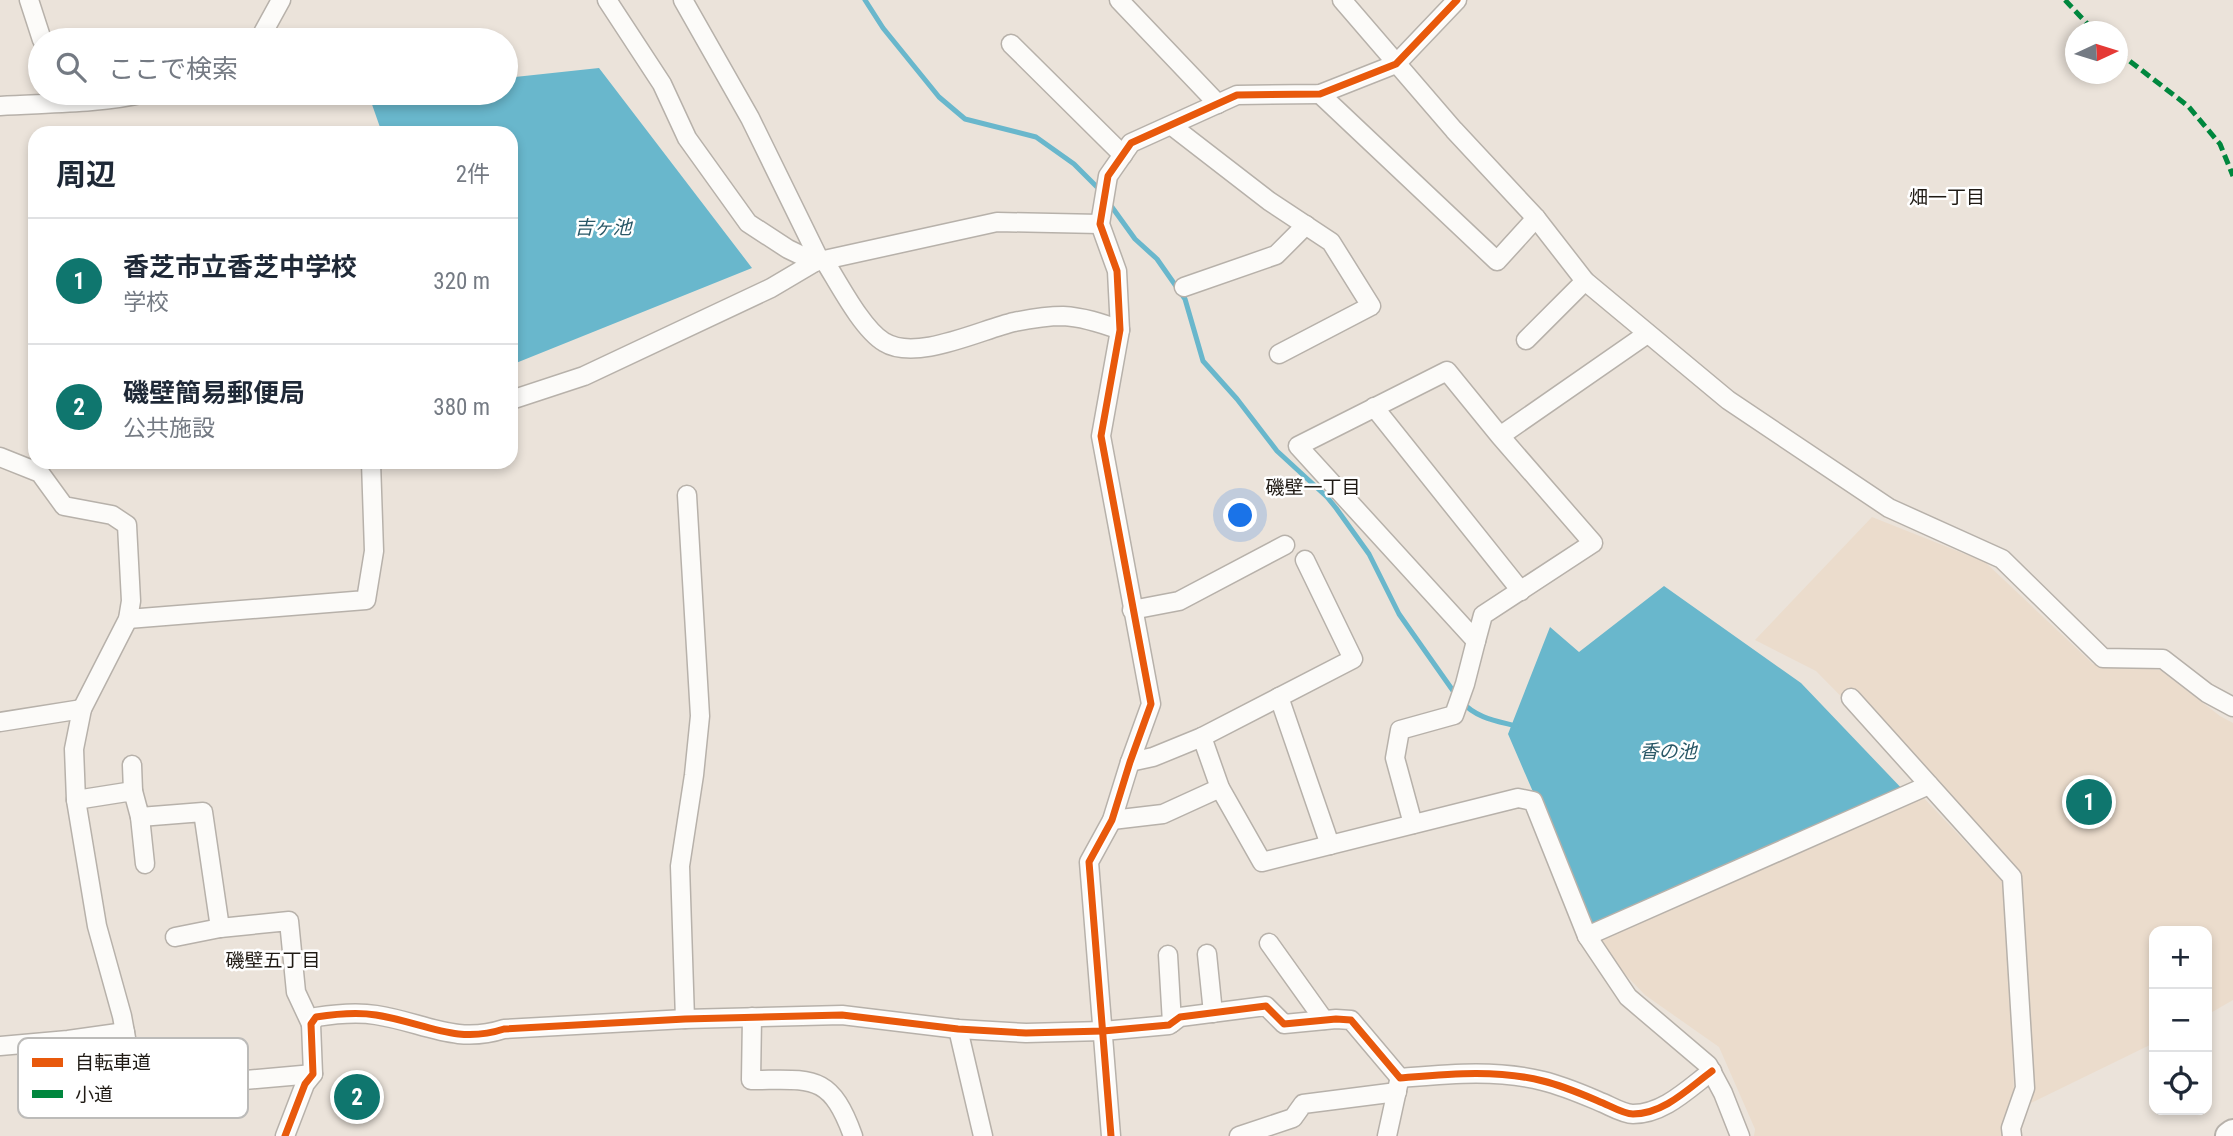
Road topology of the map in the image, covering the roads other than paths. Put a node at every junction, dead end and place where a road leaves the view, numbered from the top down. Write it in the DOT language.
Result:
graph roads {
  1 [pos="29,0"];
  2 [pos="282,0"];
  3 [pos="607,0"];
  4 [pos="683,0"];
  5 [pos="1119,0"];
  6 [pos="1342,0"];
  7 [pos="1457,0"];
  8 [pos="38,28"];
  9 [pos="266,28"];
  10 [pos="1011,44"];
  11 [pos="1396,64"];
  12 [pos="1320,94"];
  13 [pos="28,102"];
  14 [pos="1218,103"];
  15 [pos="0,106"];
  16 [pos="1172,126"];
  17 [pos="1123,155"];
  18 [pos="1536,218"];
  19 [pos="1100,224"];
  20 [pos="1306,225"];
  21 [pos="820,261"];
  22 [pos="1585,281"];
  23 [pos="1184,287"];
  24 [pos="1120,330"];
  25 [pos="1647,334"];
  26 [pos="1526,340"];
  27 [pos="1279,354"];
  28 [pos="518,398"];
  29 [pos="1374,407"];
  30 [pos="1500,436"];
  31 [pos="0,457"];
  32 [pos="28,468"];
  33 [pos="30,469"];
  34 [pos="370,469"];
  35 [pos="687,495"];
  36 [pos="1285,545"];
  37 [pos="1306,560"];
  38 [pos="1521,591"];
  39 [pos="1132,610"];
  40 [pos="128,619"];
  41 [pos="1476,641"];
  42 [pos="1279,697"];
  43 [pos="1851,698"];
  44 [pos="2233,707"];
  45 [pos="82,709"];
  46 [pos="0,722"];
  47 [pos="1202,737"];
  48 [pos="1130,762"];
  49 [pos="132,765"];
  50 [pos="1929,785"];
  51 [pos="1220,788"];
  52 [pos="133,791"];
  53 [pos="76,800"];
  54 [pos="140,817"];
  55 [pos="1112,820"];
  56 [pos="1413,824"];
  57 [pos="1330,845"];
  58 [pos="145,864"];
  59 [pos="220,928"];
  60 [pos="1587,936"];
  61 [pos="176,937"];
  62 [pos="1269,943"];
  63 [pos="1207,954"];
  64 [pos="1167,956"];
  65 [pos="1213,1013"];
  66 [pos="752,1017"];
  67 [pos="685,1019"];
  68 [pos="1324,1020"];
  69 [pos="1172,1023"];
  70 [pos="312,1024"];
  71 [pos="958,1029"];
  72 [pos="1103,1031"];
  73 [pos="125,1032"];
  74 [pos="82,1038"];
  75 [pos="126,1038"];
  76 [pos="18,1044"];
  77 [pos="0,1046"];
  78 [pos="1712,1071"];
  79 [pos="313,1074"];
  80 [pos="248,1080"];
  81 [pos="1398,1085"];
  82 [pos="285,1136"];
  83 [pos="852,1136"];
  84 [pos="983,1136"];
  85 [pos="1111,1136"];
  86 [pos="1239,1136"];
  87 [pos="1387,1136"];
  88 [pos="1740,1136"];
  89 [pos="2012,1136"];
  1 -- 8 [label="street"];
  2 -- 9 [label="street"];
  3 -- 21 [label="street"];
  4 -- 21 [label="street"];
  5 -- 14 [label="street"];
  6 -- 11 [label="street"];
  7 -- 11 [label="street"];
  10 -- 17 [label="street"];
  11 -- 12 [label="street"];
  11 -- 18 [label="street"];
  12 -- 14 [label="street"];
  12 -- 18 [label="street"];
  13 -- 15 [label="street"];
  14 -- 16 [label="street"];
  16 -- 17 [label="street"];
  16 -- 20 [label="street"];
  17 -- 19 [label="street"];
  18 -- 22 [label="street"];
  19 -- 21 [label="street"];
  19 -- 24 [label="street"];
  20 -- 23 [label="street"];
  20 -- 27 [label="street"];
  21 -- 24 [label="street"];
  21 -- 28 [label="street"];
  22 -- 25 [label="street"];
  22 -- 26 [label="street"];
  24 -- 39 [label="street"];
  25 -- 30 [label="street"];
  25 -- 44 [label="street"];
  29 -- 30 [label="street"];
  29 -- 38 [label="street"];
  29 -- 41 [label="street"];
  30 -- 38 [label="street"];
  31 -- 32 [label="street"];
  33 -- 40 [label="street"];
  34 -- 40 [label="street"];
  35 -- 67 [label="street"];
  36 -- 39 [label="street"];
  37 -- 42 [label="street"];
  38 -- 41 [label="street"];
  39 -- 48 [label="street"];
  40 -- 45 [label="street"];
  41 -- 56 [label="street"];
  42 -- 47 [label="street"];
  42 -- 57 [label="street"];
  43 -- 50 [label="street"];
  45 -- 46 [label="street"];
  45 -- 53 [label="street"];
  47 -- 48 [label="street"];
  47 -- 51 [label="street"];
  48 -- 55 [label="street"];
  49 -- 52 [label="street"];
  50 -- 60 [label="street"];
  50 -- 89 [label="street"];
  51 -- 55 [label="street"];
  51 -- 57 [label="street"];
  52 -- 53 [label="street"];
  52 -- 54 [label="street"];
  53 -- 73 [label="street"];
  54 -- 58 [label="street"];
  54 -- 59 [label="street"];
  55 -- 72 [label="street"];
  56 -- 57 [label="street"];
  56 -- 60 [label="street"];
  59 -- 61 [label="street"];
  59 -- 70 [label="street"];
  60 -- 78 [label="street"];
  62 -- 68 [label="street"];
  63 -- 65 [label="street"];
  64 -- 69 [label="street"];
  65 -- 68 [label="street"];
  65 -- 69 [label="street"];
  66 -- 67 [label="street"];
  66 -- 71 [label="street"];
  66 -- 83 [label="street"];
  67 -- 70 [label="street"];
  68 -- 81 [label="street"];
  69 -- 72 [label="street"];
  70 -- 79 [label="street"];
  71 -- 72 [label="street"];
  71 -- 84 [label="street"];
  72 -- 85 [label="street"];
  73 -- 74 [label="street"];
  73 -- 75 [label="street"];
  76 -- 77 [label="street"];
  78 -- 81 [label="street"];
  78 -- 88 [label="street"];
  79 -- 80 [label="street"];
  79 -- 82 [label="street"];
  81 -- 86 [label="street"];
  81 -- 87 [label="street"];
}
